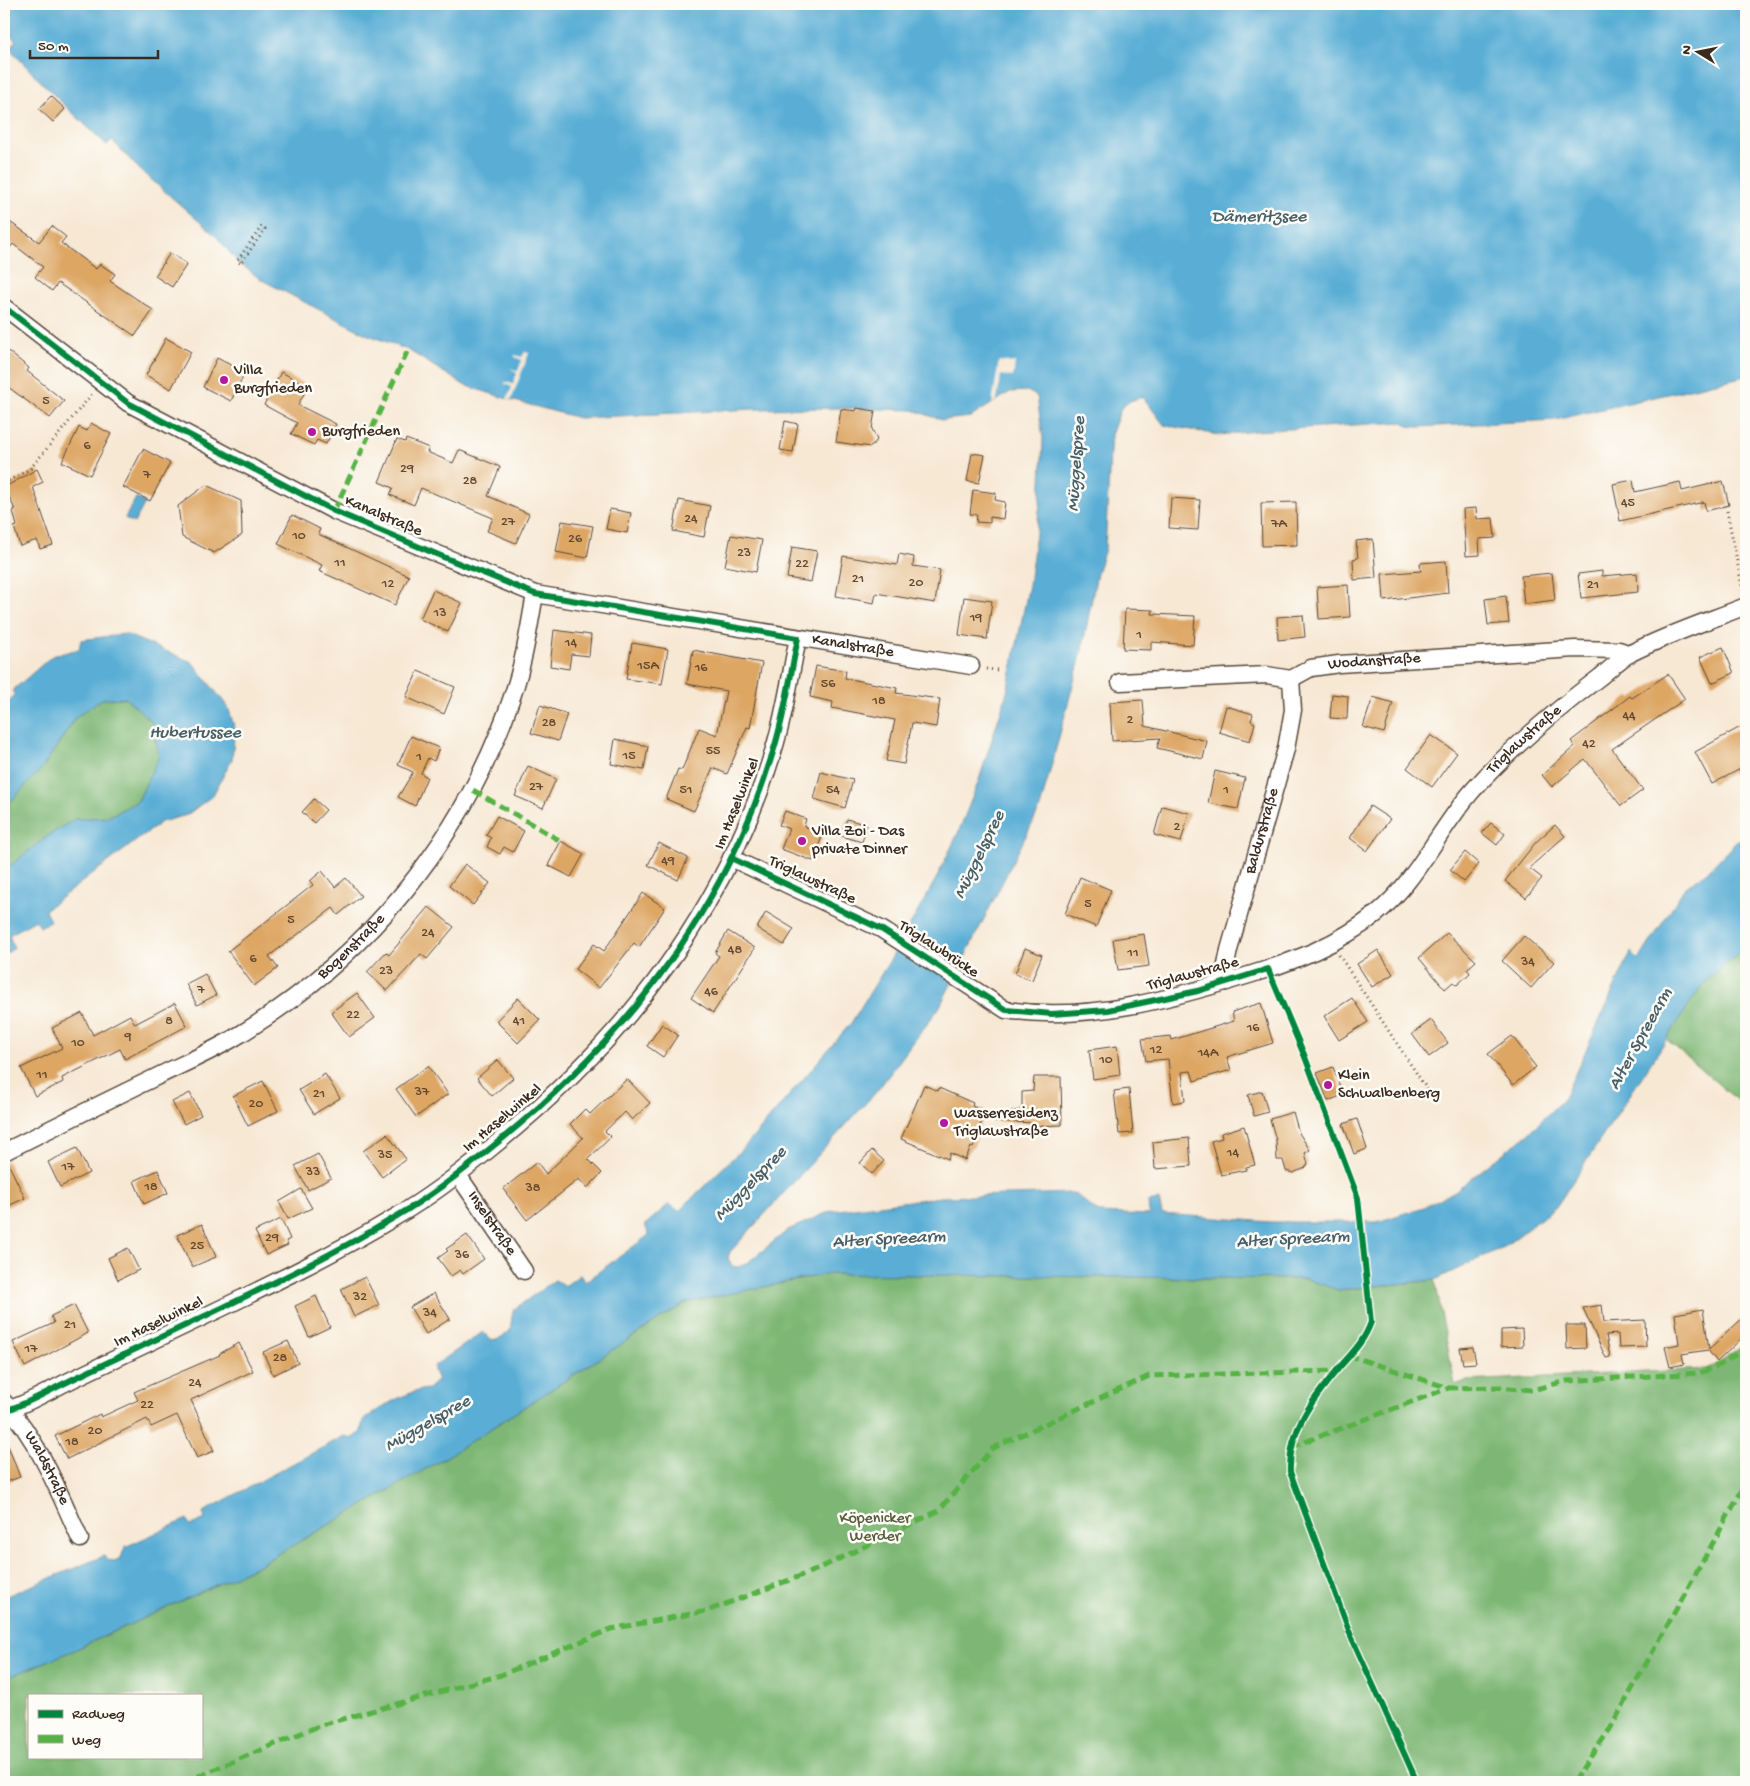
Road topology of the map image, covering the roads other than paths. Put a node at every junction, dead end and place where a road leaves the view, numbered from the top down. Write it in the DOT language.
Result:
graph roads {
  1 [pos="4,307"];
  2 [pos="536,594"];
  3 [pos="1746,606"];
  4 [pos="798,638"];
  5 [pos="1630,654"];
  6 [pos="970,666"];
  7 [pos="1291,679"];
  8 [pos="1120,682"];
  9 [pos="732,858"];
  10 [pos="882,929"];
  11 [pos="1227,982"];
  12 [pos="980,994"];
  13 [pos="4,1152"];
  14 [pos="458,1175"];
  15 [pos="524,1271"];
  16 [pos="6,1408"];
  17 [pos="80,1540"];
  1 -- 2 [label="street, Kanalstraße"];
  2 -- 4 [label="street, Kanalstraße"];
  2 -- 13 [label="street, Bogenstraße"];
  3 -- 5 [label="street, Triglawstraße"];
  4 -- 6 [label="street, Kanalstraße"];
  4 -- 9 [label="street, Im Haselwinkel"];
  5 -- 7 [label="street, Wodanstraße"];
  5 -- 11 [label="street, Triglawstraße"];
  7 -- 8 [label="street"];
  7 -- 11 [label="street, Baldurstraße"];
  9 -- 10 [label="street, Triglawstraße"];
  9 -- 14 [label="street, Im Haselwinkel"];
  10 -- 12 [label="street, Triglawbrücke"];
  11 -- 12 [label="street, Triglawstraße"];
  14 -- 15 [label="street, Inselstraße"];
  14 -- 16 [label="street, Im Haselwinkel"];
  16 -- 17 [label="street, Waldstraße"];
}
